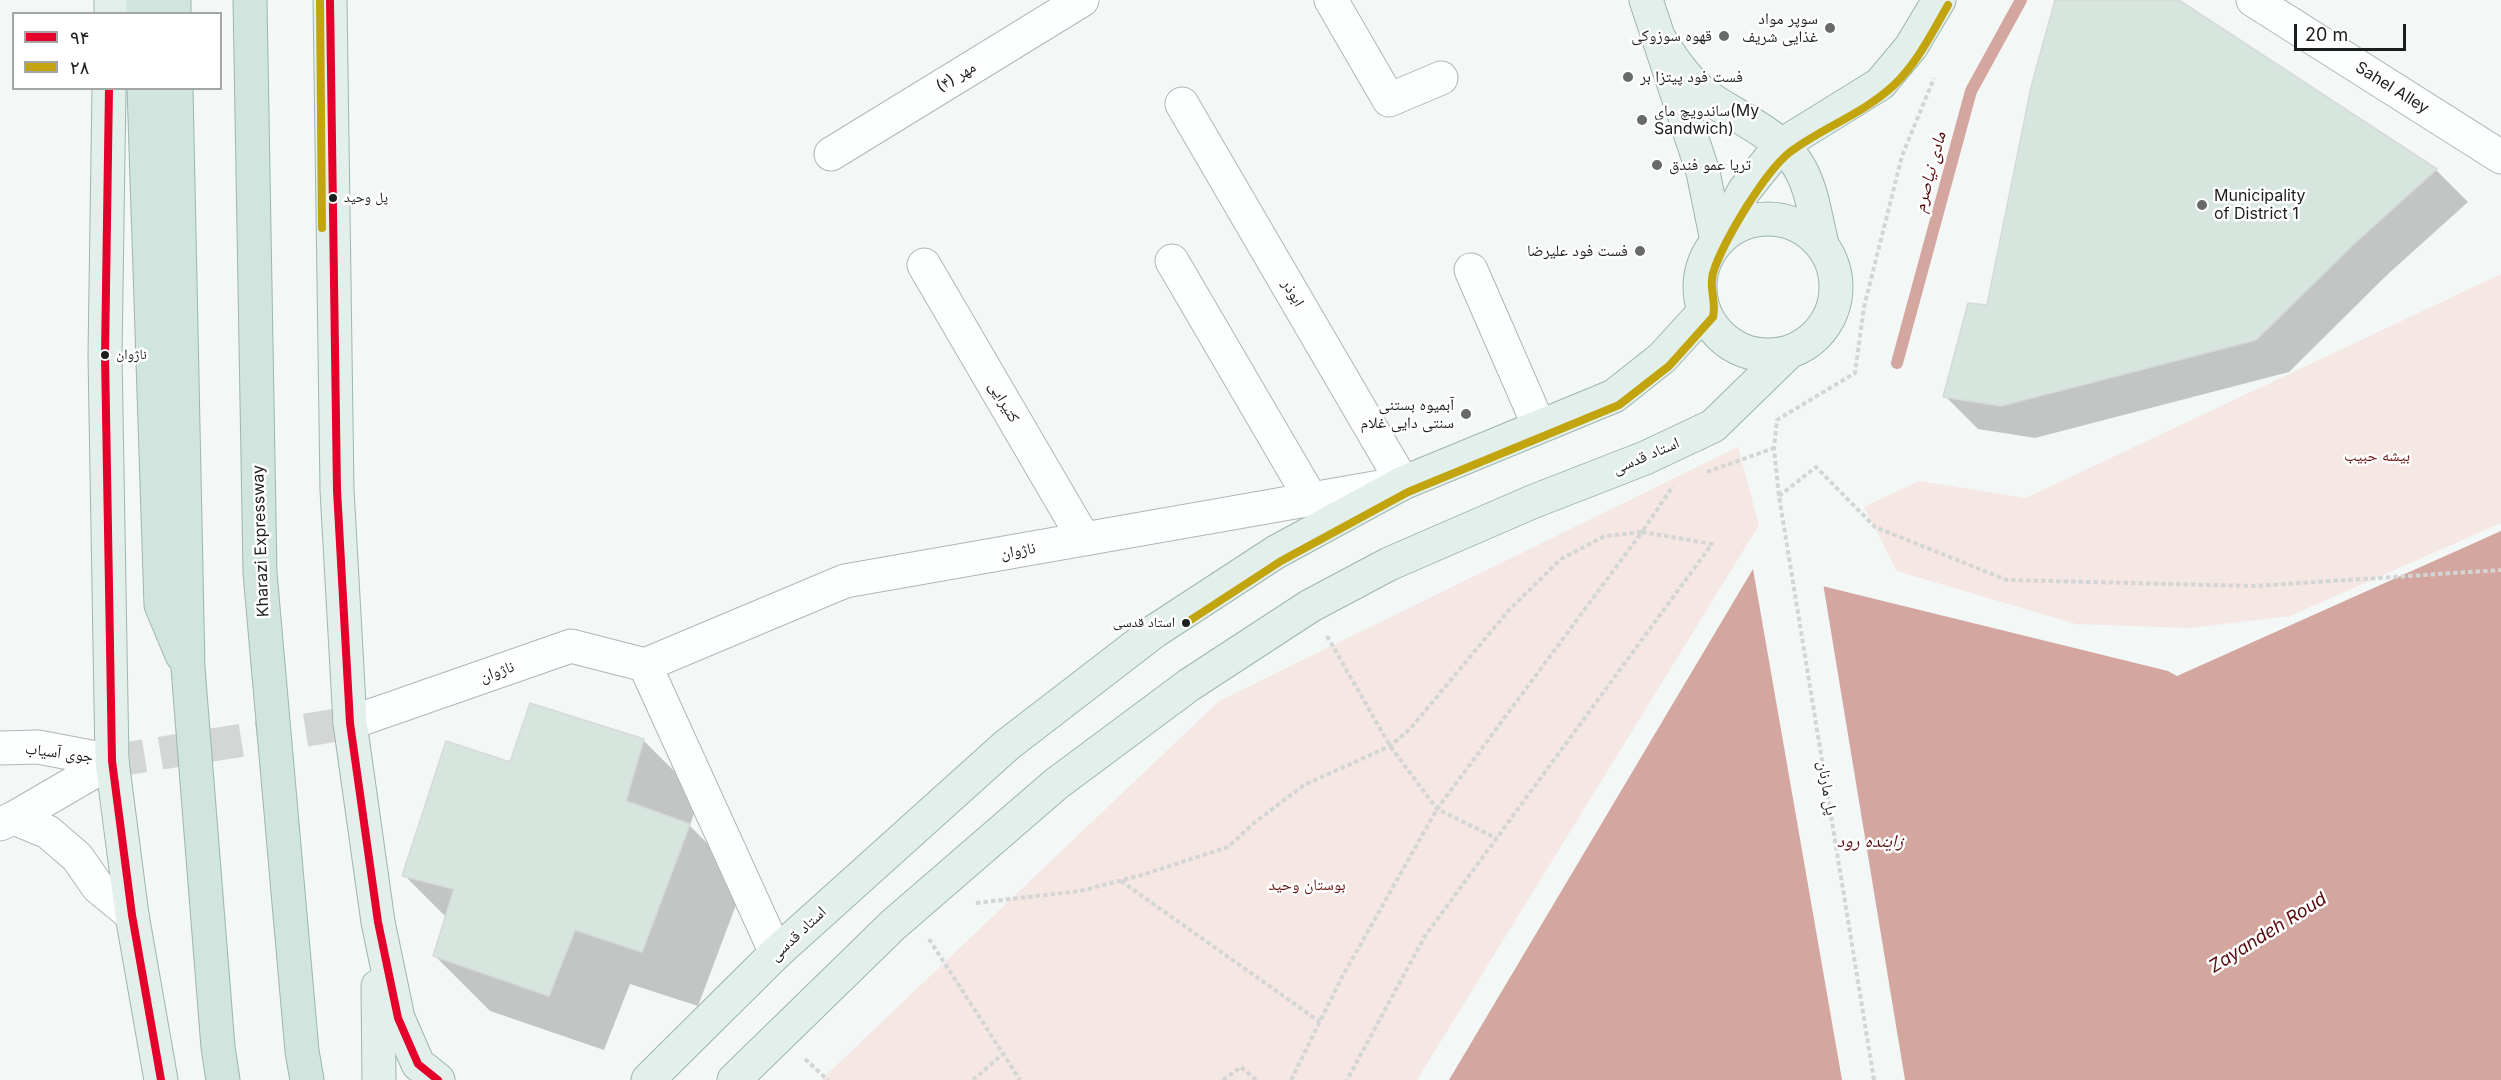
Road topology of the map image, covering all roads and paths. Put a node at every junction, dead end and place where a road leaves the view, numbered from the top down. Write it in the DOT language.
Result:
graph roads {
  1 [pos="250,0"];
  2 [pos="330,0"];
  3 [pos="1082,0"];
  4 [pos="1331,0"];
  5 [pos="1646,0"];
  6 [pos="1939,0"];
  7 [pos="2253,0"];
  8 [pos="1658,37"];
  9 [pos="1936,73"];
  10 [pos="1441,78"];
  11 [pos="109,90"];
  12 [pos="144,90"];
  13 [pos="176,90"];
  14 [pos="1182,104"];
  15 [pos="1780,146"];
  16 [pos="831,154"];
  17 [pos="2501,157"];
  18 [pos="1717,241"];
  19 [pos="1822,244"];
  20 [pos="1172,261"];
  21 [pos="924,265"];
  22 [pos="1472,270"];
  23 [pos="1704,312"];
  24 [pos="1789,352"];
  25 [pos="1539,426"];
  26 [pos="1774,448"];
  27 [pos="1705,472"];
  28 [pos="1403,483"];
  29 [pos="1675,483"];
  30 [pos="1779,496"];
  31 [pos="1311,500"];
  32 [pos="1642,532"];
  33 [pos="1084,539"];
  34 [pos="2501,570"];
  35 [pos="1310,606"];
  36 [pos="645,665"];
  37 [pos="188,668"];
  38 [pos="350,723"];
  39 [pos="1390,746"];
  40 [pos="0,748"];
  41 [pos="112,760"];
  42 [pos="1437,809"];
  43 [pos="7,821"];
  44 [pos="1496,838"];
  45 [pos="1121,881"];
  46 [pos="967,904"];
  47 [pos="910,910"];
  48 [pos="132,915"];
  49 [pos="378,922"];
  50 [pos="776,953"];
  51 [pos="1320,1022"];
  52 [pos="1003,1054"];
  53 [pos="161,1080"];
  54 [pos="223,1080"];
  55 [pos="307,1080"];
  56 [pos="379,1080"];
  57 [pos="438,1080"];
  58 [pos="648,1080"];
  59 [pos="734,1080"];
  60 [pos="973,1080"];
  61 [pos="1020,1080"];
  62 [pos="1223,1080"];
  63 [pos="1256,1080"];
  64 [pos="1291,1080"];
  65 [pos="1347,1080"];
  66 [pos="1874,1080"];
  1 -- 55 [label="highway, Kharazi Expressway"];
  2 -- 38 [label="main road"];
  3 -- 16 [label="street, مهر (۴)"];
  4 -- 10 [label="street"];
  5 -- 8 [label="main road"];
  6 -- 15 [label="main road"];
  7 -- 17 [label="street, Sahel Alley"];
  8 -- 15 [label="main road"];
  8 -- 18 [label="main road"];
  9 -- 26 [label="path, پل مارنان"];
  11 -- 41 [label="main road"];
  12 -- 37 [label="highway"];
  13 -- 37 [label="highway"];
  14 -- 28 [label="street, ابوذر"];
  15 -- 18 [label="main road"];
  15 -- 19 [label="main road"];
  18 -- 19 [label="main road"];
  18 -- 23 [label="main road"];
  19 -- 24 [label="main road"];
  20 -- 31 [label="street"];
  21 -- 33 [label="street, کتیرایی"];
  22 -- 25 [label="street"];
  23 -- 24 [label="main road"];
  23 -- 25 [label="main road, استاد قدسی"];
  24 -- 35 [label="main road, استاد قدسی"];
  25 -- 28 [label="main road, استاد قدسی"];
  26 -- 27 [label="path"];
  26 -- 30 [label="path, پل مارنان"];
  28 -- 31 [label="street, ناژوان"];
  28 -- 50 [label="main road, استاد قدسی"];
  29 -- 32 [label="path"];
  30 -- 34 [label="path"];
  30 -- 66 [label="path, پل مارنان"];
  31 -- 33 [label="street, ناژوان"];
  32 -- 39 [label="path"];
  32 -- 42 [label="path"];
  32 -- 44 [label="path"];
  33 -- 36 [label="street, ناژوان"];
  35 -- 39 [label="path"];
  35 -- 47 [label="main road, استاد قدسی"];
  36 -- 38 [label="street, ناژوان"];
  36 -- 50 [label="street"];
  37 -- 54 [label="highway"];
  38 -- 49 [label="main road"];
  39 -- 42 [label="path"];
  39 -- 45 [label="path"];
  40 -- 41 [label="street, جوی آسیاب"];
  41 -- 43 [label="street, جوی آسیاب"];
  41 -- 48 [label="main road"];
  42 -- 44 [label="path"];
  42 -- 51 [label="path"];
  43 -- 48 [label="street, جوی آسیاب"];
  44 -- 65 [label="path"];
  45 -- 46 [label="path"];
  45 -- 51 [label="path"];
  47 -- 52 [label="path"];
  47 -- 59 [label="main road, استاد قدسی"];
  48 -- 53 [label="main road"];
  49 -- 56 [label="main road"];
  49 -- 57 [label="main road"];
  50 -- 58 [label="main road, استاد قدسی"];
  51 -- 64 [label="path"];
  52 -- 60 [label="path"];
  52 -- 61 [label="path"];
  62 -- 63 [label="path"];
}
